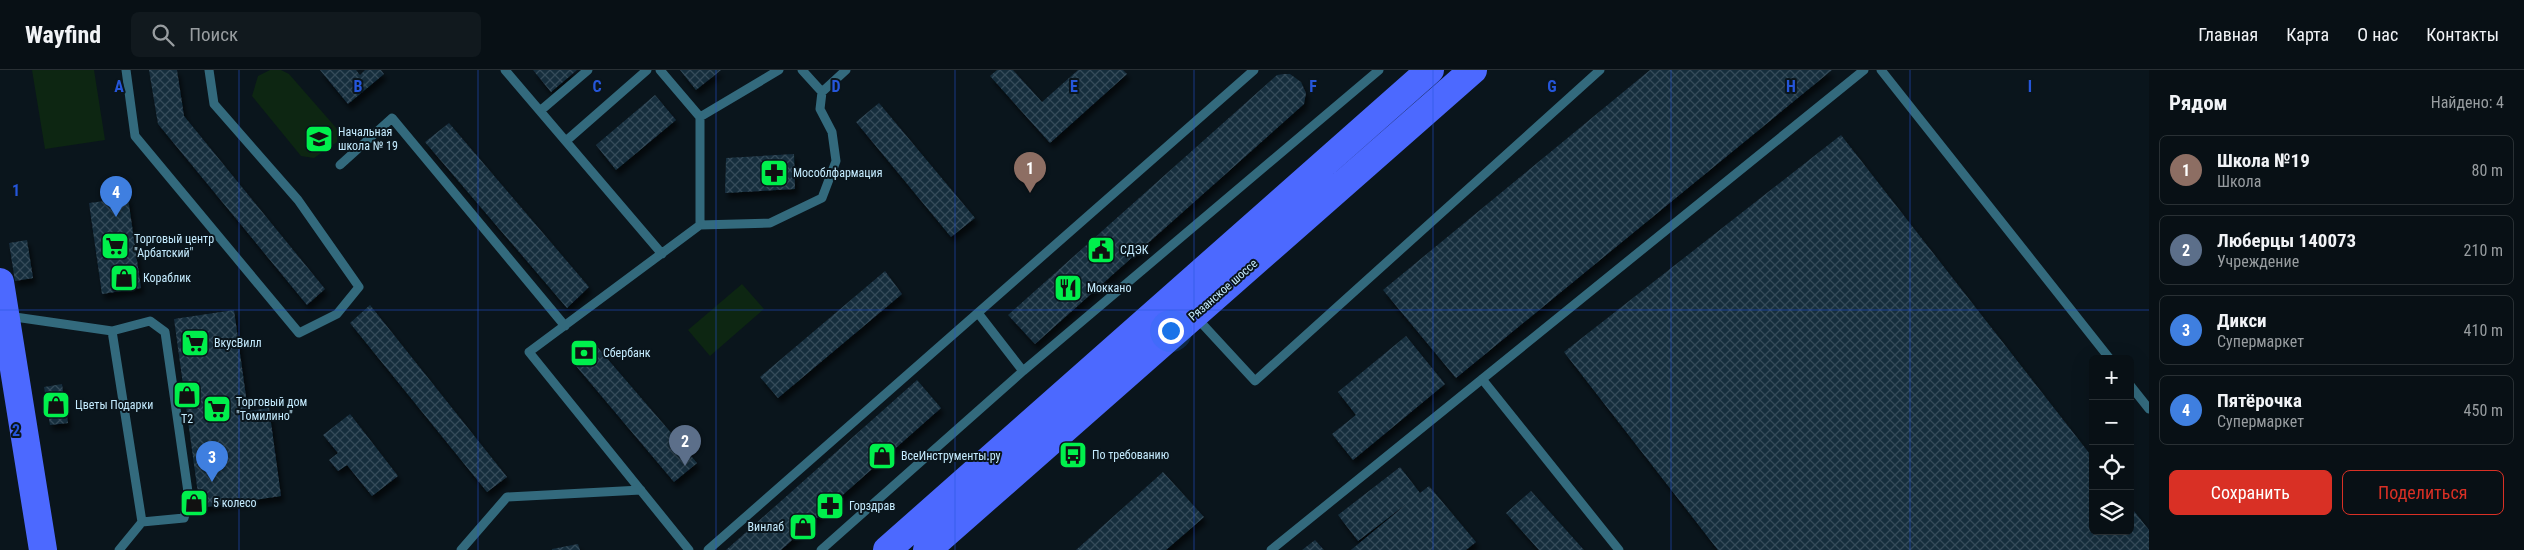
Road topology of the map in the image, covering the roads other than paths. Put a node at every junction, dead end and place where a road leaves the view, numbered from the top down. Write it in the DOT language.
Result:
graph roads {
  1 [pos="126,70"];
  2 [pos="209,70"];
  3 [pos="505,70"];
  4 [pos="588,70"];
  5 [pos="647,70"];
  6 [pos="660,70"];
  7 [pos="779,70"];
  8 [pos="802,70"];
  9 [pos="846,70"];
  10 [pos="1254,70"];
  11 [pos="1380,70"];
  12 [pos="1430,70"];
  13 [pos="1473,70"];
  14 [pos="1600,70"];
  15 [pos="1864,70"];
  16 [pos="1881,70"];
  17 [pos="822,92"];
  18 [pos="540,111"];
  19 [pos="700,117"];
  20 [pos="566,141"];
  21 [pos="340,165"];
  22 [pos="700,225"];
  23 [pos="662,254"];
  24 [pos="0,282"];
  25 [pos="978,313"];
  26 [pos="1194,315"];
  27 [pos="6,316"];
  28 [pos="566,326"];
  29 [pos="112,331"];
  30 [pos="2107,355"];
  31 [pos="1023,371"];
  32 [pos="1482,379"];
  33 [pos="2134,390"];
  34 [pos="0,398"];
  35 [pos="2149,409"];
  36 [pos="641,490"];
  37 [pos="142,522"];
  38 [pos="25,550"];
  39 [pos="43,550"];
  40 [pos="119,550"];
  41 [pos="461,550"];
  42 [pos="689,550"];
  43 [pos="708,550"];
  44 [pos="821,550"];
  45 [pos="887,550"];
  46 [pos="928,550"];
  47 [pos="1271,550"];
  48 [pos="1619,550"];
  1 -- 2 [label="lane"];
  3 -- 18 [label="lane"];
  4 -- 18 [label="lane"];
  5 -- 20 [label="lane"];
  6 -- 19 [label="lane"];
  7 -- 19 [label="lane"];
  8 -- 17 [label="lane"];
  9 -- 17 [label="lane"];
  10 -- 25 [label="lane"];
  11 -- 31 [label="lane"];
  12 -- 45 [label="main road"];
  13 -- 26 [label="main road, Рязанское шоссе"];
  14 -- 26 [label="lane"];
  15 -- 32 [label="lane"];
  16 -- 30 [label="lane"];
  17 -- 22 [label="lane"];
  18 -- 20 [label="lane"];
  19 -- 22 [label="lane"];
  20 -- 23 [label="lane"];
  21 -- 28 [label="lane"];
  22 -- 23 [label="lane"];
  23 -- 28 [label="lane"];
  24 -- 27 [label="main road"];
  25 -- 31 [label="lane"];
  25 -- 43 [label="lane"];
  26 -- 46 [label="main road, Рязанское шоссе"];
  27 -- 29 [label="lane"];
  27 -- 39 [label="main road"];
  28 -- 36 [label="lane"];
  29 -- 37 [label="lane"];
  29 -- 37 [label="lane"];
  31 -- 44 [label="lane"];
  32 -- 47 [label="lane"];
  32 -- 48 [label="lane"];
  33 -- 35 [label="lane"];
  34 -- 38 [label="main road"];
  36 -- 41 [label="lane"];
  36 -- 42 [label="lane"];
  37 -- 40 [label="lane"];
}
